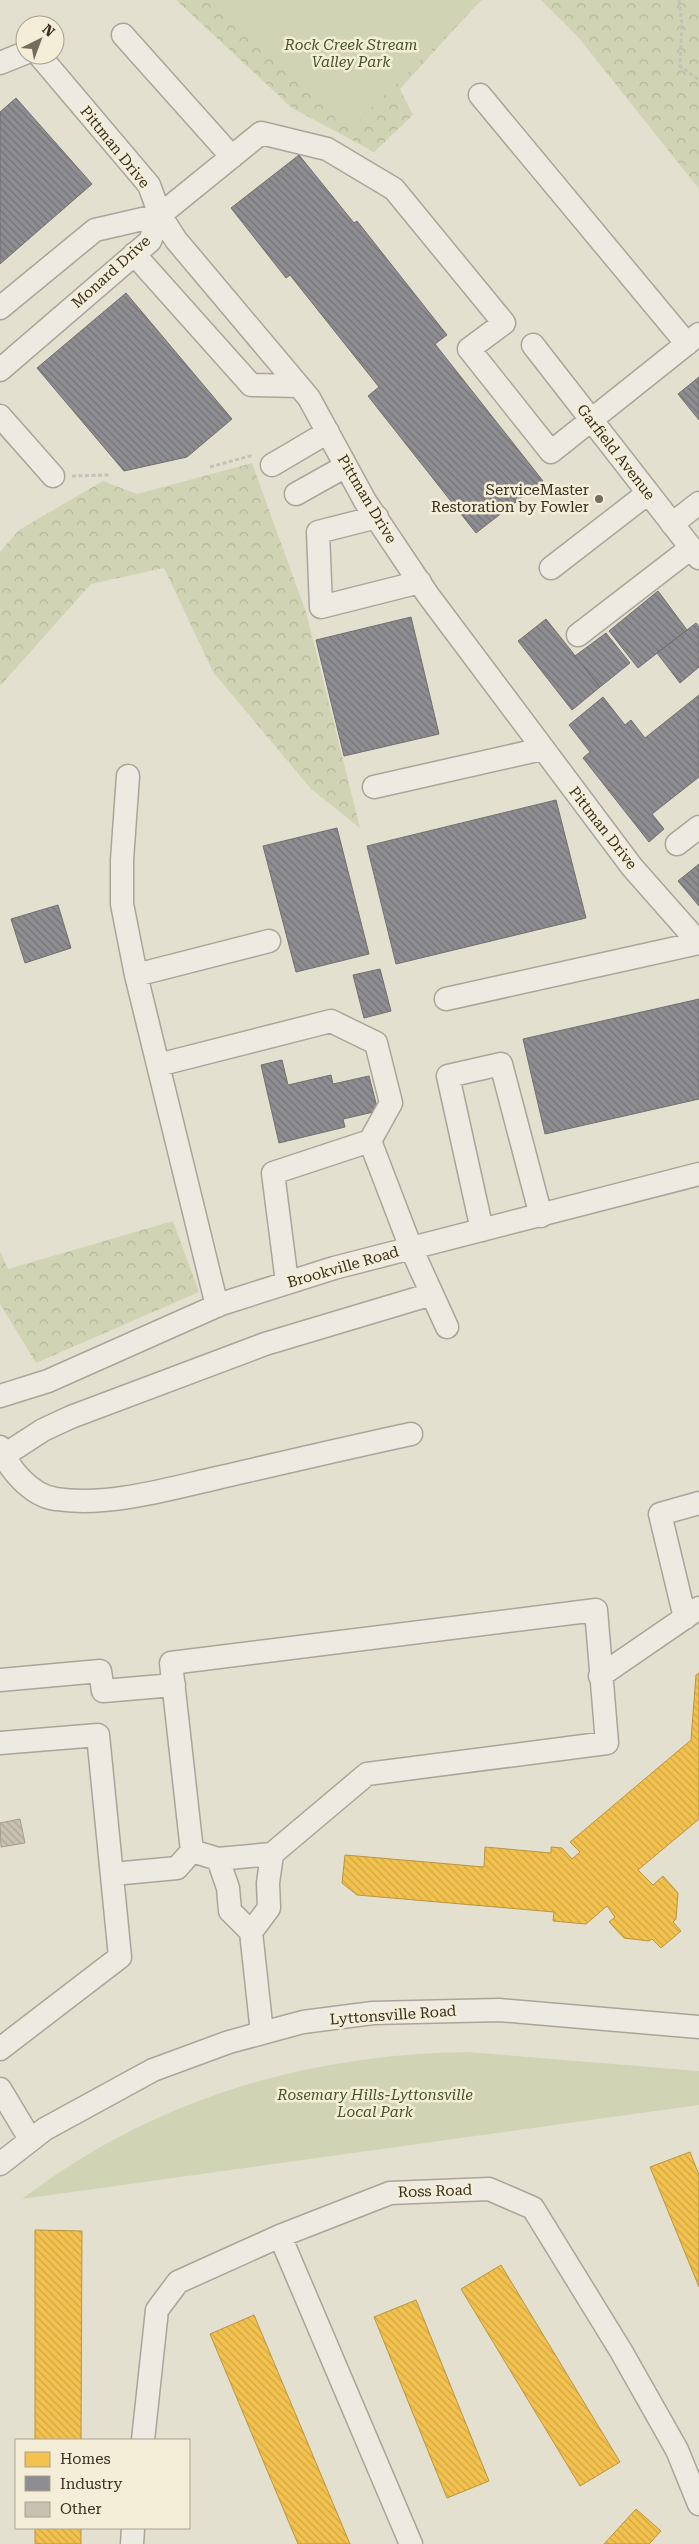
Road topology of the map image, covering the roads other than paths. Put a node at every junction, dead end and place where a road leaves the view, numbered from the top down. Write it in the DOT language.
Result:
graph roads {
  1 [pos="123,35"];
  2 [pos="15,57"];
  3 [pos="0,63"];
  4 [pos="47,65"];
  5 [pos="480,95"];
  6 [pos="232,157"];
  7 [pos="160,215"];
  8 [pos="134,254"];
  9 [pos="0,308"];
  10 [pos="693,339"];
  11 [pos="533,345"];
  12 [pos="0,370"];
  13 [pos="299,386"];
  14 [pos="0,416"];
  15 [pos="591,421"];
  16 [pos="328,432"];
  17 [pos="272,465"];
  18 [pos="346,466"];
  19 [pos="53,476"];
  20 [pos="648,493"];
  21 [pos="296,494"];
  22 [pos="699,503"];
  23 [pos="377,517"];
  24 [pos="672,524"];
  25 [pos="695,553"];
  26 [pos="551,568"];
  27 [pos="420,582"];
  28 [pos="578,635"];
  29 [pos="542,748"];
  30 [pos="128,776"];
  31 [pos="374,787"];
  32 [pos="699,827"];
  33 [pos="677,844"];
  34 [pos="269,941"];
  35 [pos="699,943"];
  36 [pos="136,975"];
  37 [pos="446,999"];
  38 [pos="158,1065"];
  39 [pos="370,1141"];
  40 [pos="699,1174"];
  41 [pos="540,1216"];
  42 [pos="482,1230"];
  43 [pos="411,1248"];
  44 [pos="287,1282"];
  45 [pos="432,1294"];
  46 [pos="217,1306"];
  47 [pos="448,1327"];
  48 [pos="0,1395"];
  49 [pos="411,1434"];
  50 [pos="1,1454"];
  51 [pos="699,1503"];
  52 [pos="692,1613"];
  53 [pos="600,1676"];
  54 [pos="0,1680"];
  55 [pos="174,1685"];
  56 [pos="0,1742"];
  57 [pos="192,1852"];
  58 [pos="272,1854"];
  59 [pos="218,1859"];
  60 [pos="113,1874"];
  61 [pos="251,1932"];
  62 [pos="699,2026"];
  63 [pos="262,2033"];
  64 [pos="0,2049"];
  65 [pos="0,2089"];
  66 [pos="30,2139"];
  67 [pos="0,2164"];
  68 [pos="280,2236"];
  69 [pos="143,2439"];
  70 [pos="699,2504"];
  71 [pos="133,2529"];
  72 [pos="132,2544"];
  73 [pos="411,2544"];
  1 -- 6 [label="street"];
  2 -- 3 [label="street"];
  4 -- 7 [label="street, Pittman Drive"];
  5 -- 10 [label="street"];
  6 -- 7 [label="street"];
  6 -- 15 [label="street"];
  7 -- 8 [label="street, Monard Drive"];
  7 -- 9 [label="street, Monard Drive"];
  7 -- 13 [label="street, Pittman Drive"];
  8 -- 12 [label="street, Monard Drive"];
  8 -- 13 [label="street"];
  10 -- 15 [label="street"];
  11 -- 15 [label="street, Garfield Avenue"];
  13 -- 16 [label="street, Pittman Drive"];
  14 -- 19 [label="street"];
  15 -- 20 [label="street, Garfield Avenue"];
  16 -- 17 [label="street"];
  16 -- 18 [label="street, Pittman Drive"];
  18 -- 21 [label="street"];
  18 -- 23 [label="street, Pittman Drive"];
  20 -- 24 [label="street, Garfield Avenue"];
  20 -- 26 [label="street"];
  22 -- 24 [label="street"];
  23 -- 27 [label="street, Pittman Drive"];
  23 -- 27 [label="street"];
  24 -- 25 [label="street, Garfield Avenue"];
  25 -- 28 [label="street"];
  27 -- 29 [label="street, Pittman Drive"];
  29 -- 31 [label="street"];
  29 -- 35 [label="street, Pittman Drive"];
  30 -- 36 [label="street"];
  32 -- 33 [label="street"];
  34 -- 36 [label="street"];
  35 -- 37 [label="street"];
  36 -- 38 [label="street"];
  38 -- 39 [label="street"];
  38 -- 46 [label="street"];
  39 -- 43 [label="street"];
  39 -- 44 [label="street"];
  40 -- 41 [label="street, Brookville Road"];
  41 -- 42 [label="street, Brookville Road"];
  41 -- 42 [label="street"];
  42 -- 43 [label="street, Brookville Road"];
  43 -- 44 [label="street, Brookville Road"];
  43 -- 45 [label="street"];
  44 -- 46 [label="street, Brookville Road"];
  45 -- 47 [label="street"];
  45 -- 50 [label="street"];
  46 -- 48 [label="street, Brookville Road"];
  49 -- 50 [label="street"];
  51 -- 52 [label="street"];
  52 -- 53 [label="street"];
  53 -- 55 [label="street"];
  53 -- 58 [label="street"];
  54 -- 55 [label="street"];
  55 -- 57 [label="street"];
  56 -- 60 [label="street"];
  57 -- 59 [label="street"];
  57 -- 60 [label="street"];
  58 -- 59 [label="street"];
  58 -- 61 [label="street"];
  59 -- 61 [label="street"];
  60 -- 64 [label="street"];
  61 -- 63 [label="street"];
  62 -- 63 [label="street, Lyttonsville Road"];
  63 -- 66 [label="street, Lyttonsville Road"];
  65 -- 66 [label="street"];
  66 -- 67 [label="street, Lyttonsville Road"];
  68 -- 69 [label="street, Ross Road"];
  68 -- 70 [label="street, Ross Road"];
  68 -- 73 [label="street"];
  71 -- 72 [label="street"];
}
